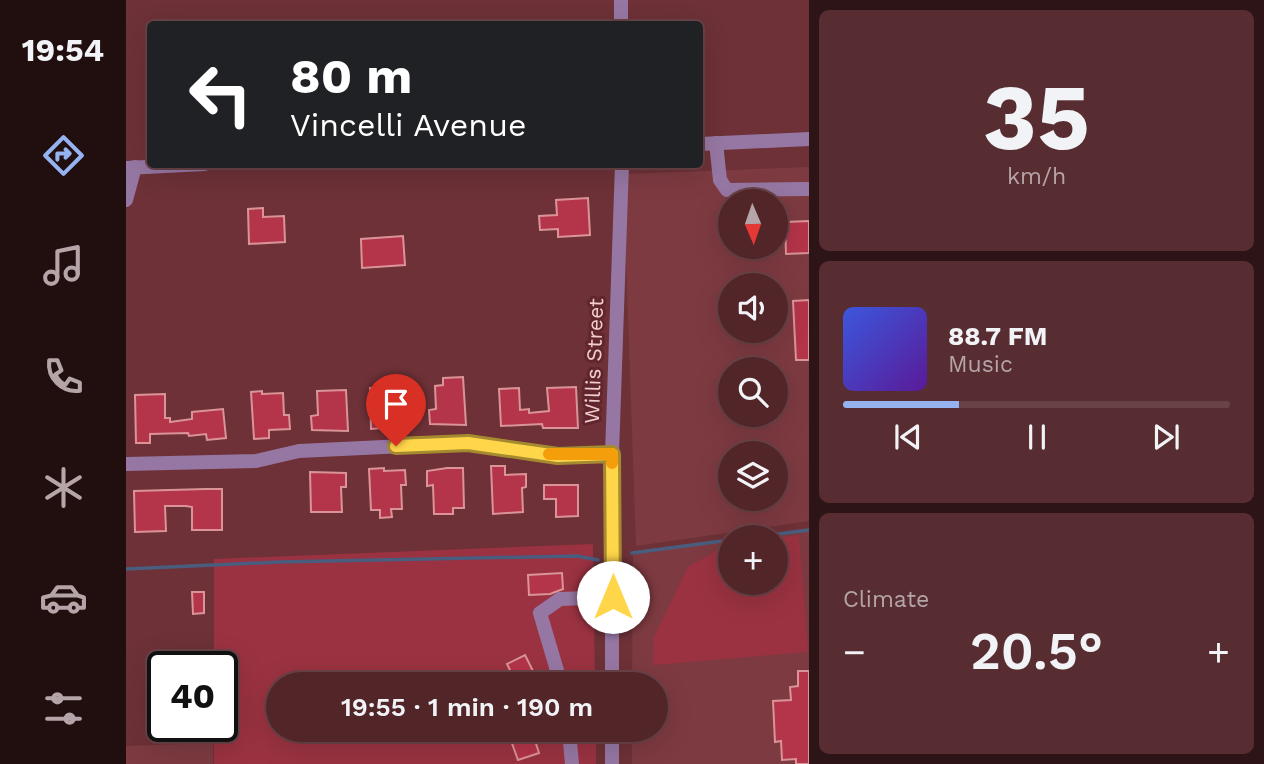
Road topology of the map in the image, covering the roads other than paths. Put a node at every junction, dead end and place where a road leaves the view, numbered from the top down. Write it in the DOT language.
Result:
graph roads {
  1 [pos="621,0"];
  2 [pos="621,21"];
  3 [pos="809,139"];
  4 [pos="716,143"];
  5 [pos="703,144"];
  6 [pos="130,168"];
  7 [pos="622,168"];
  8 [pos="809,189"];
  9 [pos="126,200"];
  10 [pos="612,454"];
  11 [pos="126,464"];
  12 [pos="613,597"];
  13 [pos="557,672"];
  14 [pos="612,672"];
  15 [pos="570,742"];
  16 [pos="612,742"];
  17 [pos="572,764"];
  18 [pos="612,764"];
  1 -- 2 [label="street"];
  3 -- 4 [label="street"];
  4 -- 5 [label="street"];
  4 -- 8 [label="street"];
  6 -- 9 [label="street"];
  7 -- 10 [label="street, Willis Street"];
  10 -- 11 [label="street"];
  10 -- 12 [label="street, Willis Street"];
  12 -- 13 [label="street"];
  12 -- 14 [label="street, Willis Street"];
  15 -- 17 [label="street"];
  16 -- 18 [label="street"];
}
